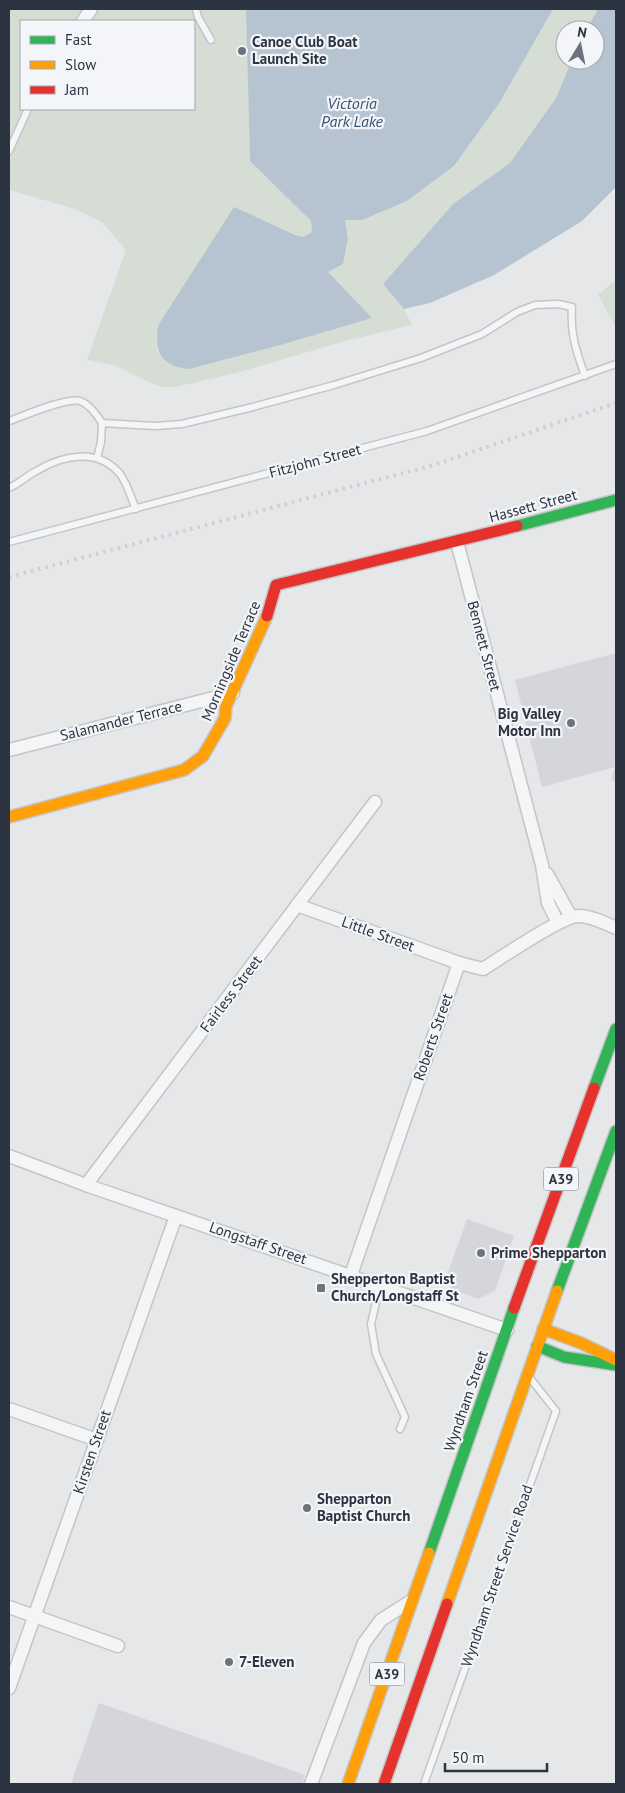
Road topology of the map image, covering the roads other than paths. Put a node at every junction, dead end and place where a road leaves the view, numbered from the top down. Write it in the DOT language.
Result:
graph roads {
  1 [pos="91,9"];
  2 [pos="196,9"];
  3 [pos="83,20"];
  4 [pos="211,40"];
  5 [pos="28,110"];
  6 [pos="9,151"];
  7 [pos="616,364"];
  8 [pos="585,376"];
  9 [pos="9,421"];
  10 [pos="102,423"];
  11 [pos="97,458"];
  12 [pos="9,488"];
  13 [pos="616,500"];
  14 [pos="136,509"];
  15 [pos="9,542"];
  16 [pos="457,542"];
  17 [pos="233,693"];
  18 [pos="9,750"];
  19 [pos="375,802"];
  20 [pos="9,817"];
  21 [pos="542,866"];
  22 [pos="297,906"];
  23 [pos="571,917"];
  24 [pos="558,922"];
  25 [pos="616,928"];
  26 [pos="459,963"];
  27 [pos="616,1029"];
  28 [pos="616,1131"];
  29 [pos="15,1158"];
  30 [pos="9,1168"];
  31 [pos="86,1185"];
  32 [pos="176,1216"];
  33 [pos="351,1275"];
  34 [pos="380,1285"];
  35 [pos="538,1329"];
  36 [pos="512,1331"];
  37 [pos="533,1344"];
  38 [pos="616,1360"];
  39 [pos="616,1365"];
  40 [pos="528,1375"];
  41 [pos="9,1409"];
  42 [pos="400,1428"];
  43 [pos="97,1440"];
  44 [pos="413,1599"];
  45 [pos="9,1608"];
  46 [pos="34,1617"];
  47 [pos="118,1646"];
  48 [pos="9,1688"];
  49 [pos="311,1784"];
  50 [pos="348,1784"];
  51 [pos="384,1784"];
  52 [pos="424,1784"];
  1 -- 3 [label="street"];
  2 -- 4 [label="lane"];
  5 -- 6 [label="lane"];
  7 -- 8 [label="lane, Fitzjohn Street"];
  8 -- 10 [label="lane"];
  8 -- 14 [label="lane, Fitzjohn Street"];
  9 -- 10 [label="lane"];
  10 -- 11 [label="lane"];
  11 -- 12 [label="lane"];
  11 -- 14 [label="lane"];
  13 -- 16 [label="main road, Hassett Street"];
  14 -- 15 [label="lane, Fitzjohn Street"];
  16 -- 17 [label="main road, Morningside Terrace"];
  16 -- 21 [label="street, Bennett Street"];
  17 -- 18 [label="street, Salamander Terrace"];
  17 -- 20 [label="main road, Morningside Terrace"];
  19 -- 22 [label="street, Fairless Street"];
  21 -- 23 [label="street, Bennett Street"];
  21 -- 24 [label="street, Bennett Street"];
  22 -- 26 [label="street, Little Street"];
  22 -- 31 [label="street, Fairless Street"];
  23 -- 24 [label="street"];
  23 -- 25 [label="street"];
  24 -- 26 [label="street"];
  26 -- 33 [label="street, Roberts Street"];
  27 -- 36 [label="main road, Wyndham Street / A39"];
  28 -- 35 [label="main road, A39"];
  29 -- 30 [label="street"];
  29 -- 31 [label="street, Longstaff Street"];
  31 -- 32 [label="street, Longstaff Street"];
  32 -- 33 [label="street, Longstaff Street"];
  32 -- 43 [label="street, Kirsten Street"];
  33 -- 34 [label="street, Longstaff Street"];
  34 -- 36 [label="street, Longstaff Street"];
  34 -- 42 [label="lane"];
  35 -- 37 [label="main road, A39"];
  35 -- 38 [label="main road"];
  36 -- 44 [label="main road, Wyndham Street / A39"];
  37 -- 39 [label="main road"];
  37 -- 40 [label="main road, A39"];
  40 -- 51 [label="main road, A39"];
  40 -- 52 [label="lane, Wyndham Street Service Road"];
  41 -- 43 [label="street"];
  43 -- 46 [label="street, Kirsten Street"];
  44 -- 49 [label="street"];
  44 -- 50 [label="main road, Wyndham Street / A39"];
  45 -- 46 [label="street"];
  46 -- 47 [label="street"];
  46 -- 48 [label="street, Kirsten Street"];
}
